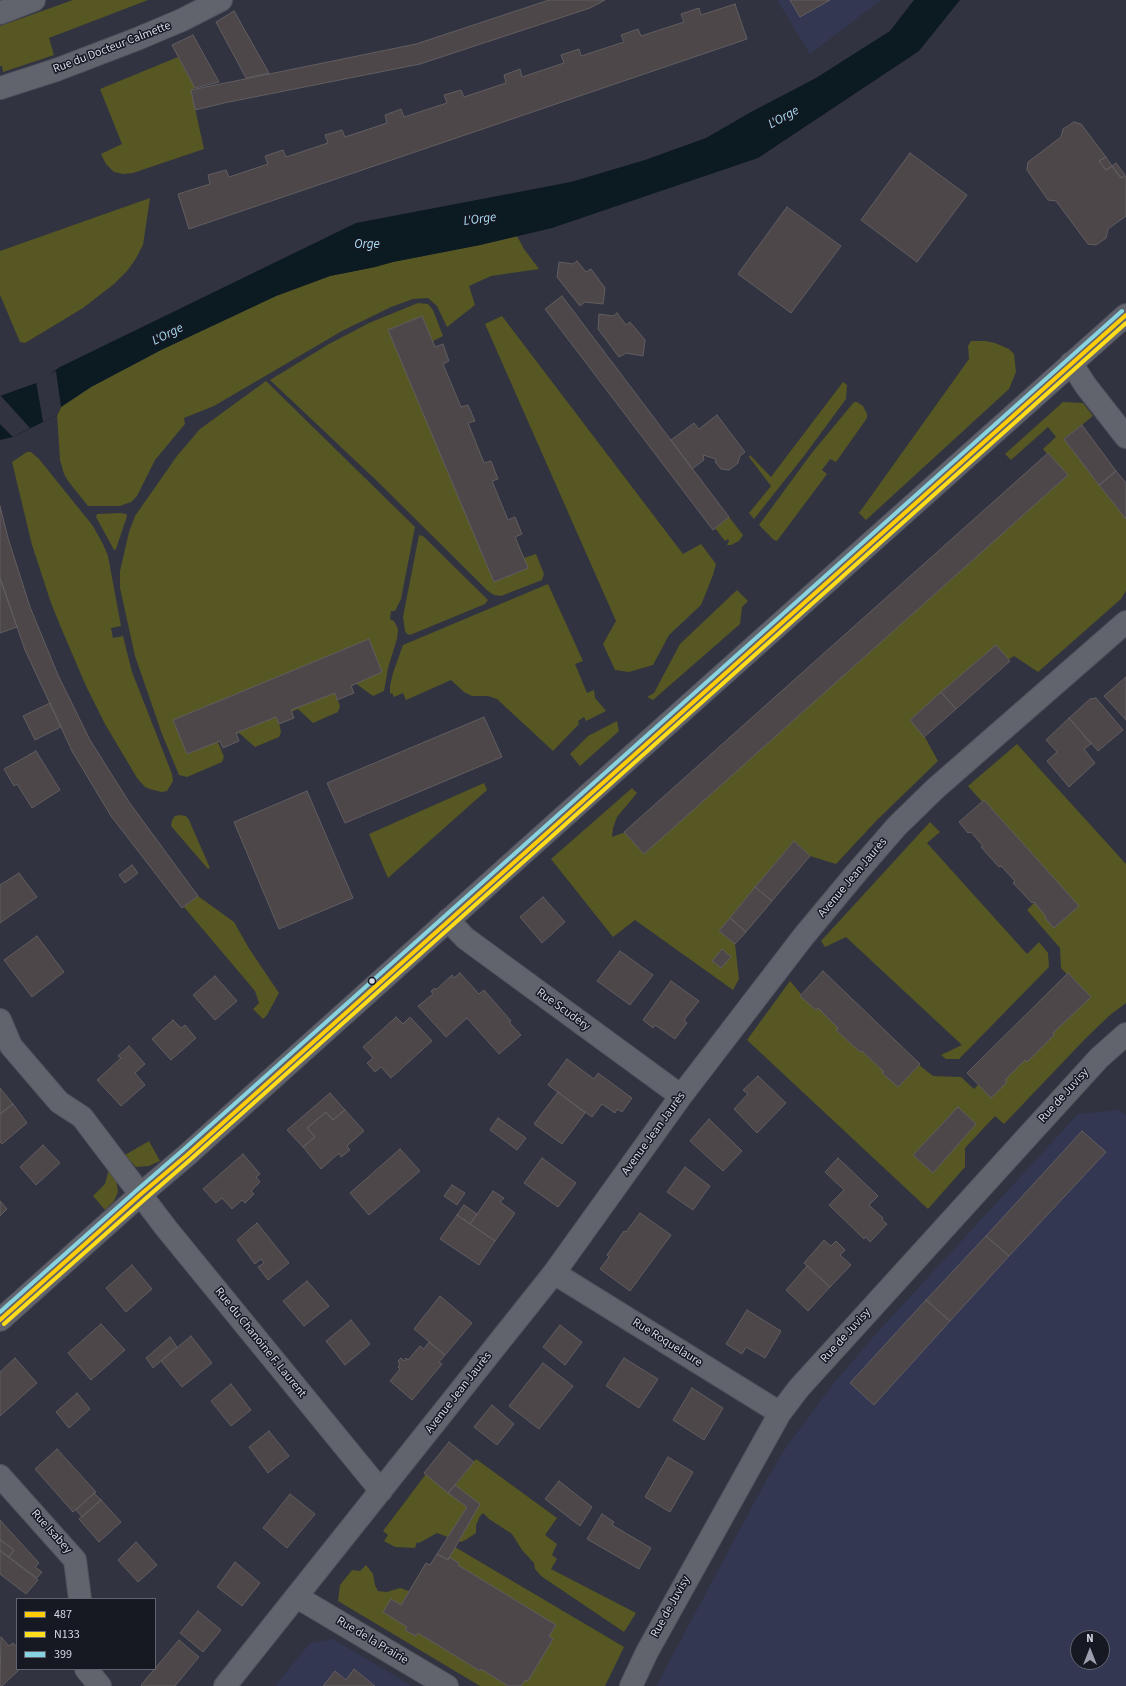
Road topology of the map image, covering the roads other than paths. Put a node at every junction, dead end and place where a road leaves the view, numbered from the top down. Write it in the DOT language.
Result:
graph roads {
  1 [pos="34,0"];
  2 [pos="222,0"];
  3 [pos="0,13"];
  4 [pos="0,88"];
  5 [pos="1126,315"];
  6 [pos="1071,363"];
  7 [pos="1126,437"];
  8 [pos="1126,622"];
  9 [pos="448,920"];
  10 [pos="0,1020"];
  11 [pos="1126,1034"];
  12 [pos="681,1096"];
  13 [pos="141,1194"];
  14 [pos="554,1273"];
  15 [pos="0,1320"];
  16 [pos="780,1413"];
  17 [pos="0,1476"];
  18 [pos="381,1491"];
  19 [pos="297,1597"];
  20 [pos="80,1598"];
  21 [pos="87,1670"];
  22 [pos="100,1686"];
  23 [pos="225,1686"];
  24 [pos="447,1686"];
  25 [pos="631,1686"];
  1 -- 3 [label="street"];
  2 -- 4 [label="street, Rue du Docteur Calmette"];
  5 -- 6 [label="street"];
  6 -- 7 [label="street"];
  6 -- 9 [label="street"];
  8 -- 12 [label="street, Avenue Jean Jaurès"];
  9 -- 12 [label="street, Rue Scudéry"];
  9 -- 13 [label="street"];
  10 -- 13 [label="street"];
  11 -- 16 [label="street, Rue de Juvisy"];
  12 -- 14 [label="street, Avenue Jean Jaurès"];
  13 -- 15 [label="street"];
  13 -- 18 [label="street, Rue du Chanoine F. Laurent"];
  14 -- 16 [label="street, Rue Roquelaure"];
  14 -- 18 [label="street, Avenue Jean Jaurès"];
  16 -- 25 [label="street, Rue de Juvisy"];
  17 -- 20 [label="street, Rue Isabey"];
  18 -- 19 [label="street, Avenue Jean Jaurès"];
  19 -- 23 [label="street, Avenue Jean Jaurès"];
  19 -- 24 [label="street, Rue de la Prairie"];
  21 -- 22 [label="street"];
}
